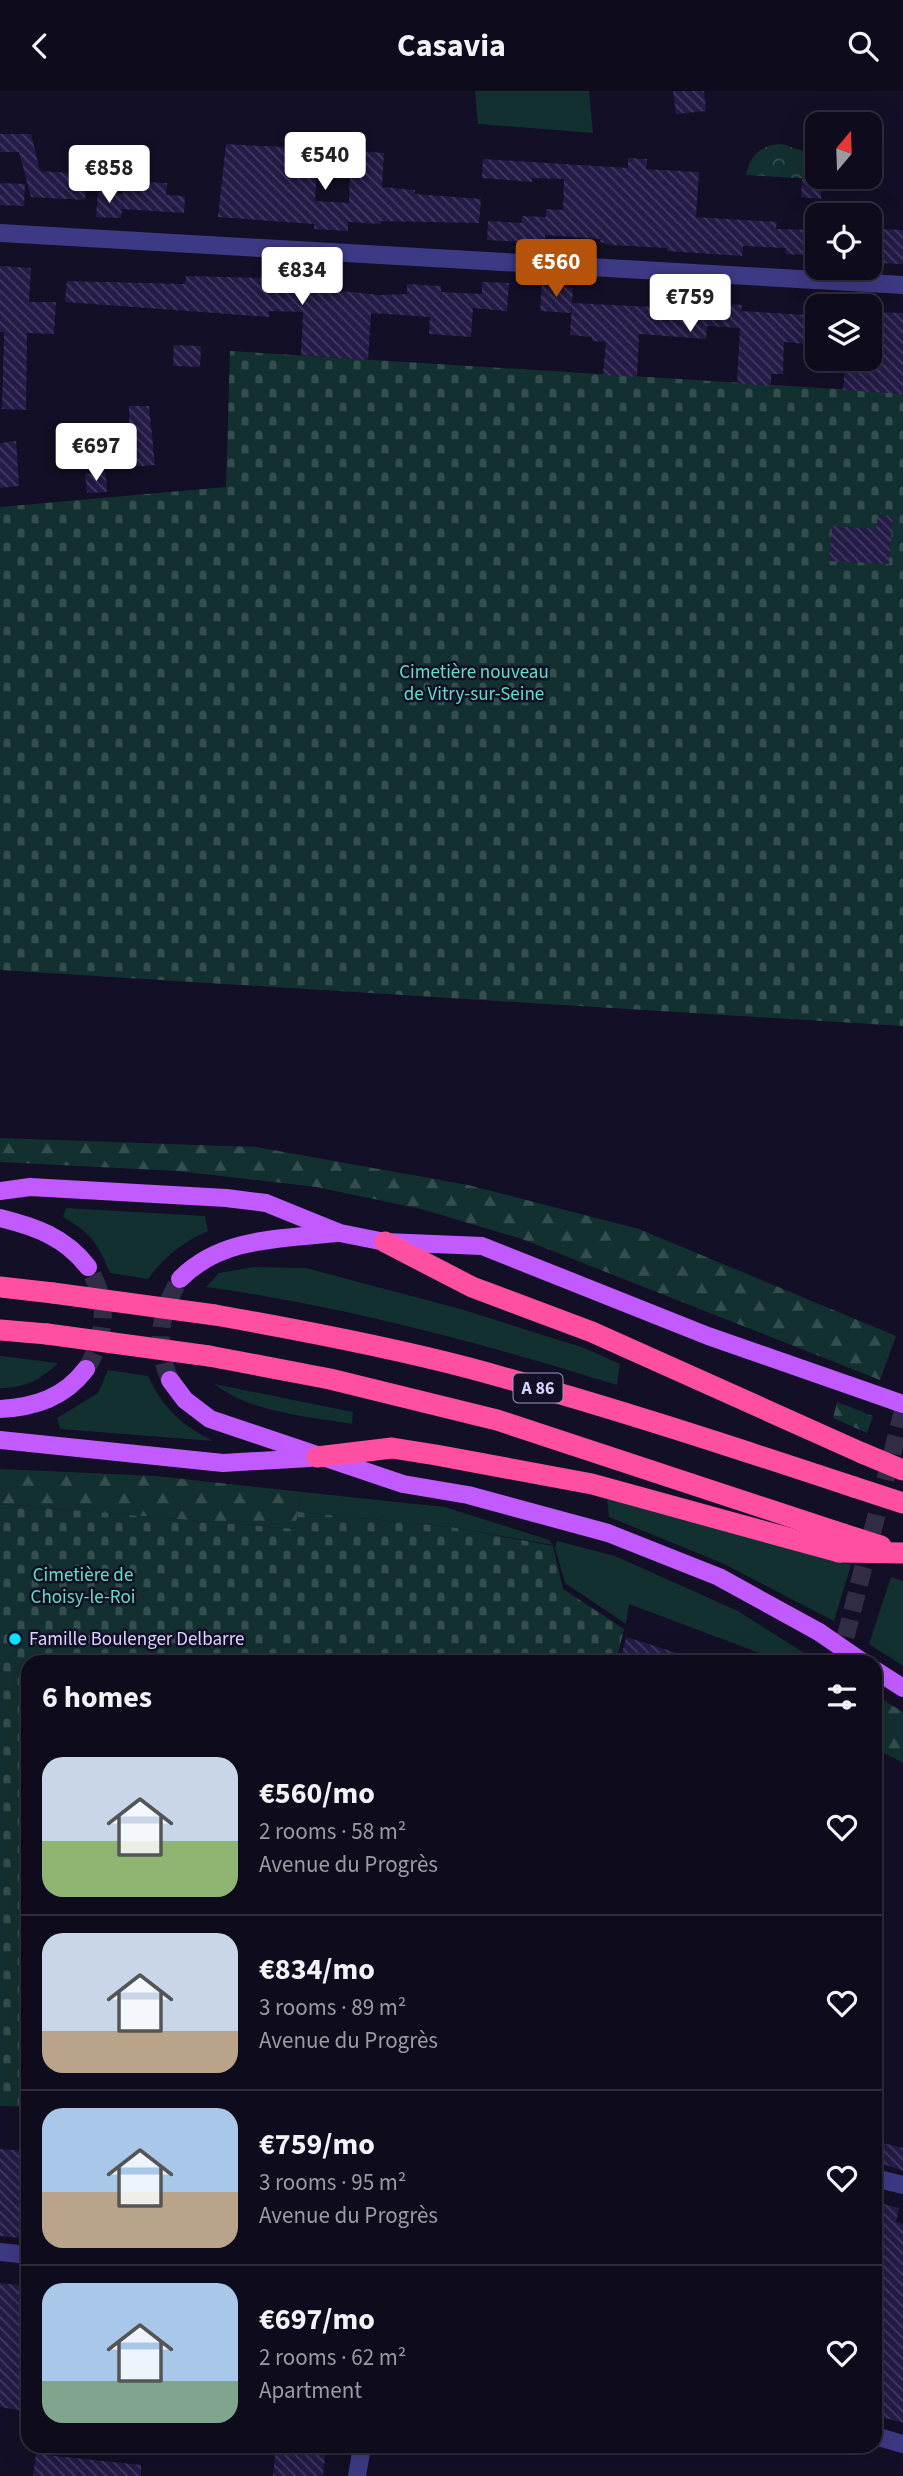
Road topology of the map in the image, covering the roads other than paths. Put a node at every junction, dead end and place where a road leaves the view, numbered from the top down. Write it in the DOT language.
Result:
graph roads {
  1 [pos="0,233"];
  2 [pos="903,285"];
  3 [pos="0,1191"];
  4 [pos="0,1218"];
  5 [pos="340,1233"];
  6 [pos="385,1242"];
  7 [pos="88,1267"];
  8 [pos="180,1279"];
  9 [pos="0,1287"];
  10 [pos="0,1330"];
  11 [pos="86,1369"];
  12 [pos="170,1380"];
  13 [pos="903,1404"];
  14 [pos="0,1409"];
  15 [pos="0,1440"];
  16 [pos="317,1457"];
  17 [pos="903,1471"];
  18 [pos="903,1503"];
  19 [pos="841,1543"];
  20 [pos="903,1553"];
  21 [pos="852,1655"];
  22 [pos="882,1674"];
  23 [pos="903,1688"];
  24 [pos="882,2180"];
  25 [pos="903,2185"];
  26 [pos="0,2252"];
  27 [pos="21,2254"];
  28 [pos="882,2438"];
  29 [pos="903,2444"];
  30 [pos="361,2453"];
  31 [pos="357,2476"];
  1 -- 2 [label="street"];
  3 -- 5 [label="main road"];
  4 -- 7 [label="main road"];
  5 -- 6 [label="main road"];
  5 -- 8 [label="main road"];
  6 -- 13 [label="main road"];
  6 -- 17 [label="highway, bridge"];
  9 -- 18 [label="highway, A 86, bridge"];
  10 -- 19 [label="highway, A 86, bridge"];
  11 -- 14 [label="main road"];
  12 -- 16 [label="main road"];
  15 -- 16 [label="main road"];
  16 -- 19 [label="highway"];
  16 -- 21 [label="main road, bridge"];
  19 -- 20 [label="highway, A 86, bridge"];
  22 -- 23 [label="main road"];
  24 -- 25 [label="street"];
  26 -- 27 [label="street"];
  28 -- 29 [label="street"];
  30 -- 31 [label="street"];
}
